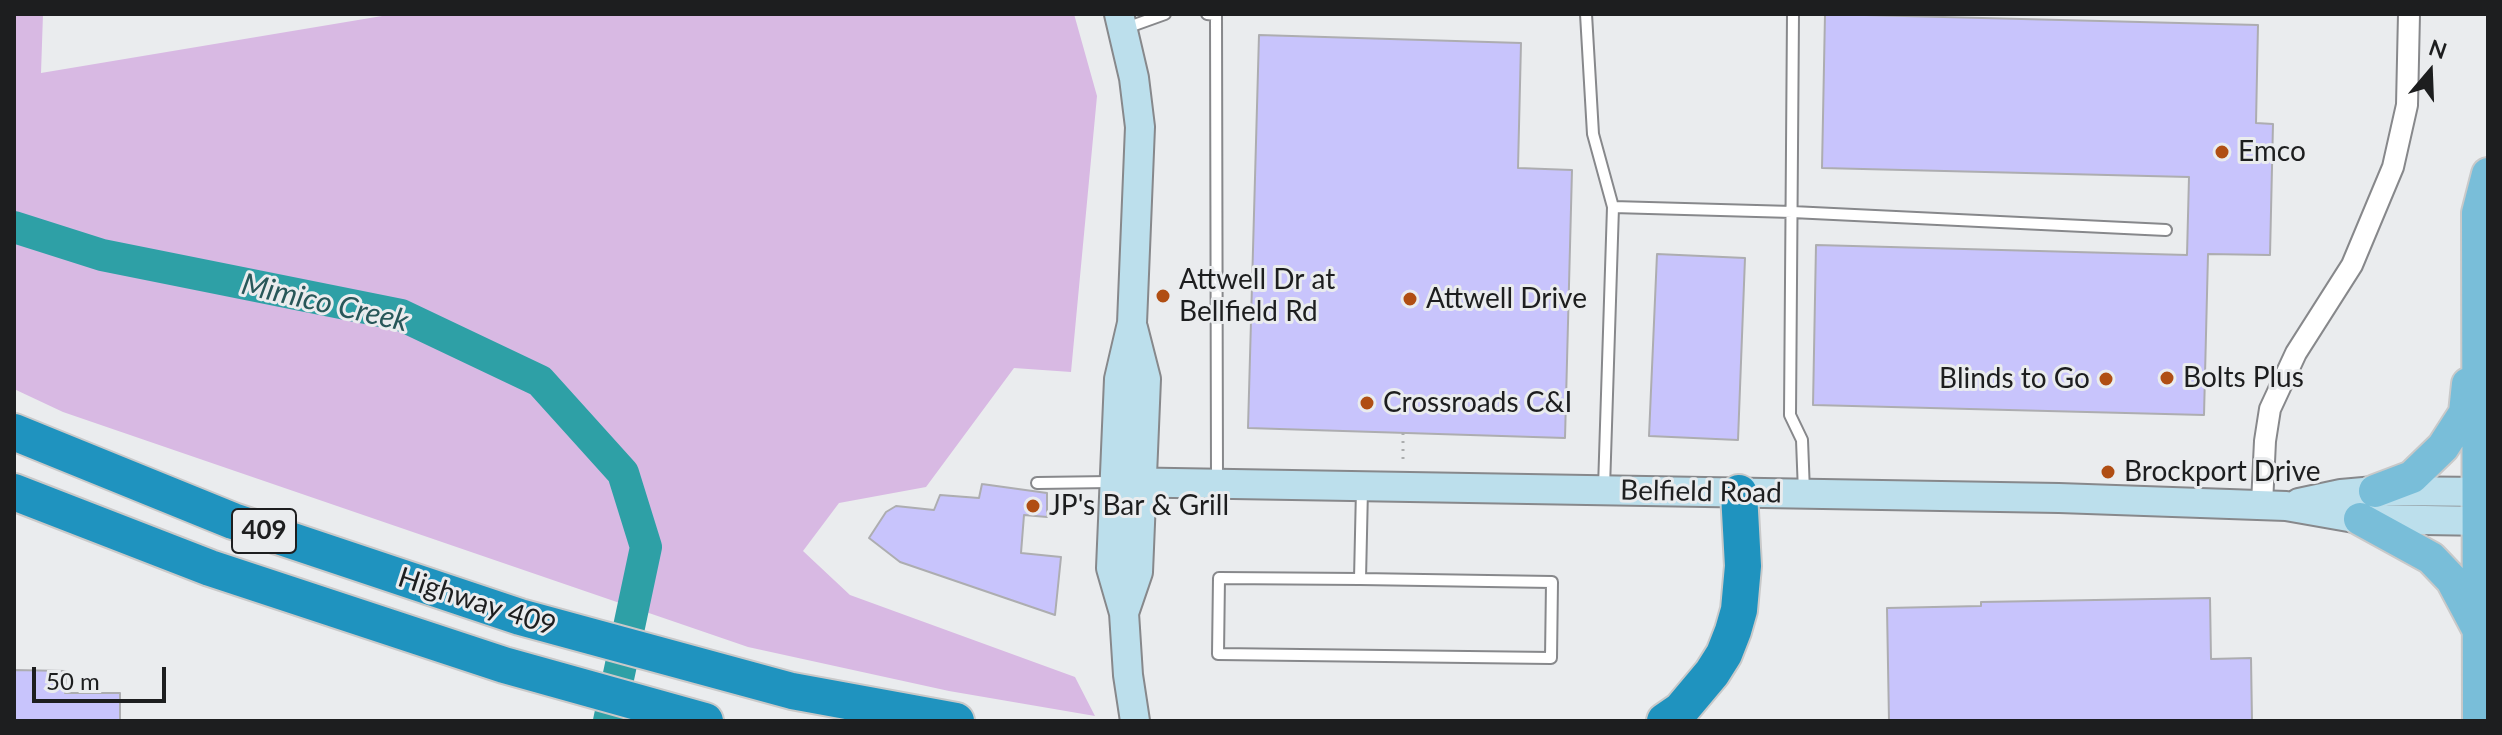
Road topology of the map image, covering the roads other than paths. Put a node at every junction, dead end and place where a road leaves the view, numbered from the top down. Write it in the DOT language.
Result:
graph roads {
  1 [pos="1165,14"];
  2 [pos="1207,14"];
  3 [pos="1216,14"];
  4 [pos="1586,14"];
  5 [pos="1793,14"];
  6 [pos="2409,14"];
  7 [pos="1121,21"];
  8 [pos="2488,174"];
  9 [pos="1613,207"];
  10 [pos="1792,212"];
  11 [pos="2166,230"];
  12 [pos="2480,343"];
  13 [pos="14,432"];
  14 [pos="1037,483"];
  15 [pos="1128,483"];
  16 [pos="1217,484"];
  17 [pos="1362,487"];
  18 [pos="1603,490"];
  19 [pos="14,492"];
  20 [pos="1739,493"];
  21 [pos="1804,494"];
  22 [pos="2274,505"];
  23 [pos="2368,505"];
  24 [pos="2484,506"];
  25 [pos="1360,579"];
  26 [pos="2479,632"];
  27 [pos="699,720"];
  28 [pos="956,721"];
  29 [pos="1135,721"];
  30 [pos="1665,721"];
  31 [pos="2479,721"];
  1 -- 7 [label="lane"];
  2 -- 3 [label="lane"];
  3 -- 16 [label="lane"];
  4 -- 9 [label="lane"];
  5 -- 10 [label="lane"];
  6 -- 22 [label="street"];
  7 -- 15 [label="main road"];
  8 -- 12 [label="main road"];
  9 -- 10 [label="lane"];
  9 -- 18 [label="lane"];
  10 -- 11 [label="lane"];
  10 -- 21 [label="lane"];
  12 -- 23 [label="main road"];
  12 -- 24 [label="main road"];
  13 -- 28 [label="highway, Highway 409 / 409"];
  14 -- 15 [label="lane"];
  15 -- 16 [label="main road, Belfield Road"];
  15 -- 29 [label="main road"];
  16 -- 17 [label="main road, Belfield Road"];
  17 -- 18 [label="main road, Belfield Road"];
  17 -- 25 [label="lane"];
  18 -- 20 [label="main road, Belfield Road"];
  19 -- 27 [label="highway, Highway 409 / 409"];
  20 -- 21 [label="main road, Belfield Road"];
  20 -- 30 [label="highway"];
  21 -- 22 [label="main road, Belfield Road"];
  22 -- 23 [label="main road, Belfield Road"];
  23 -- 24 [label="main road, Belfield Road"];
  23 -- 26 [label="main road"];
  24 -- 26 [label="main road"];
  25 -- 25 [label="lane"];
  26 -- 31 [label="main road"];
}
